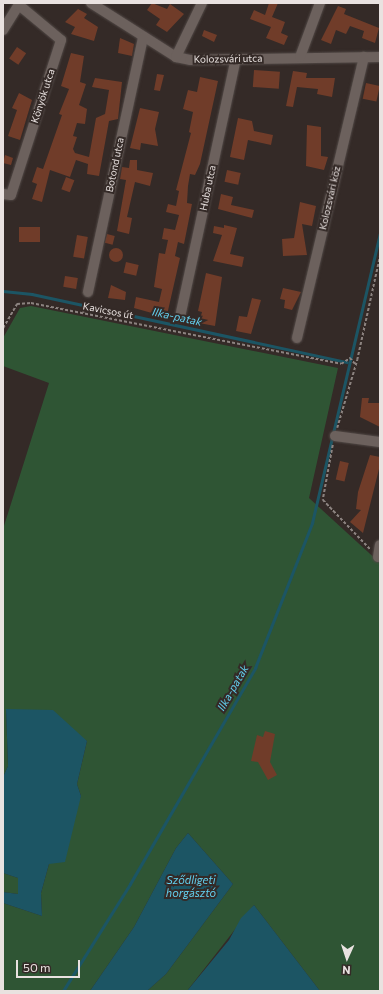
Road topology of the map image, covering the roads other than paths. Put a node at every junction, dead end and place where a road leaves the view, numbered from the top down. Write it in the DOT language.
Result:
graph roads {
  1 [pos="91,3"];
  2 [pos="202,3"];
  3 [pos="320,3"];
  4 [pos="20,4"];
  5 [pos="3,30"];
  6 [pos="143,37"];
  7 [pos="176,57"];
  8 [pos="364,57"];
  9 [pos="380,57"];
  10 [pos="300,58"];
  11 [pos="236,59"];
  12 [pos="3,194"];
  13 [pos="87,296"];
  14 [pos="180,317"];
  15 [pos="296,338"];
  16 [pos="335,436"];
  17 [pos="380,442"];
  18 [pos="380,545"];
  19 [pos="378,557"];
  1 -- 6 [label="street, Kolozsvári utca"];
  2 -- 7 [label="street"];
  3 -- 10 [label="street"];
  4 -- 5 [label="street"];
  4 -- 12 [label="street, Könyök utca"];
  6 -- 7 [label="street, Kolozsvári utca"];
  6 -- 13 [label="street, Botond utca"];
  7 -- 11 [label="street, Kolozsvári utca"];
  8 -- 9 [label="street, Kolozsvári utca"];
  8 -- 10 [label="street, Kolozsvári utca"];
  8 -- 15 [label="street, Kolozsvári köz"];
  10 -- 11 [label="street, Kolozsvári utca"];
  11 -- 14 [label="street, Huba utca"];
  16 -- 17 [label="street"];
  18 -- 19 [label="street"];
}
